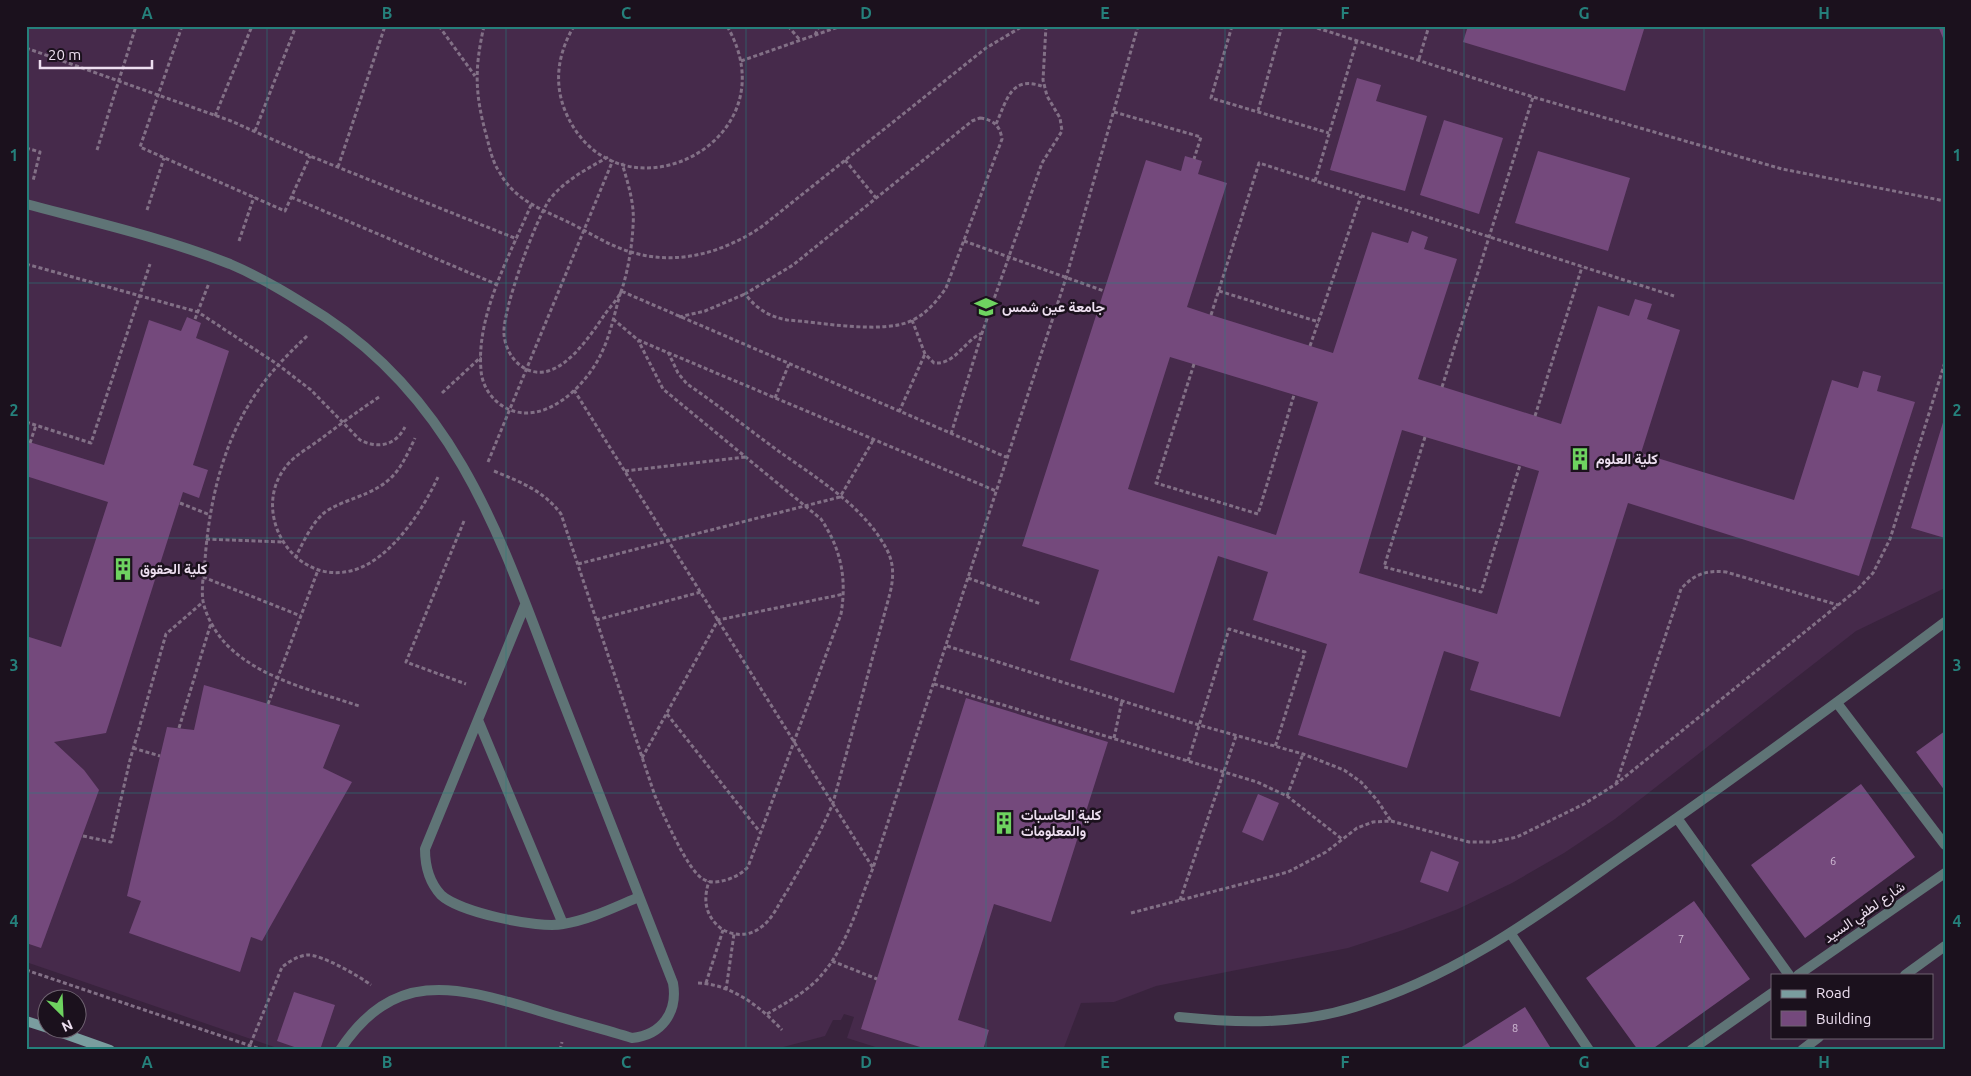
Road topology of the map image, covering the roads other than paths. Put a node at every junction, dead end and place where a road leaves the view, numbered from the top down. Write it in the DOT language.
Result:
graph roads {
  1 [pos="27,204"];
  2 [pos="525,605"];
  3 [pos="1945,622"];
  4 [pos="1837,703"];
  5 [pos="478,720"];
  6 [pos="1678,818"];
  7 [pos="1945,846"];
  8 [pos="1945,873"];
  9 [pos="639,897"];
  10 [pos="563,924"];
  11 [pos="1511,934"];
  12 [pos="1945,946"];
  13 [pos="1788,974"];
  14 [pos="1799,974"];
  15 [pos="1906,974"];
  16 [pos="1771,994"];
  17 [pos="1179,1017"];
  18 [pos="26,1021"];
  19 [pos="38,1025"];
  20 [pos="76,1038"];
  21 [pos="1818,1038"];
  22 [pos="106,1049"];
  23 [pos="340,1050"];
  24 [pos="1589,1050"];
  25 [pos="1691,1050"];
  26 [pos="1802,1050"];
  1 -- 2 [label="street"];
  2 -- 5 [label="street"];
  2 -- 9 [label="street"];
  3 -- 4 [label="street"];
  4 -- 6 [label="street"];
  4 -- 7 [label="street"];
  5 -- 10 [label="street"];
  5 -- 10 [label="street"];
  6 -- 11 [label="street"];
  6 -- 13 [label="street"];
  8 -- 14 [label="street, شارع لطفي السيد"];
  9 -- 10 [label="street"];
  9 -- 23 [label="street"];
  11 -- 17 [label="street"];
  11 -- 24 [label="street"];
  12 -- 15 [label="street"];
  16 -- 25 [label="street"];
  18 -- 19 [label="street"];
  20 -- 22 [label="street"];
  21 -- 26 [label="street"];
}
